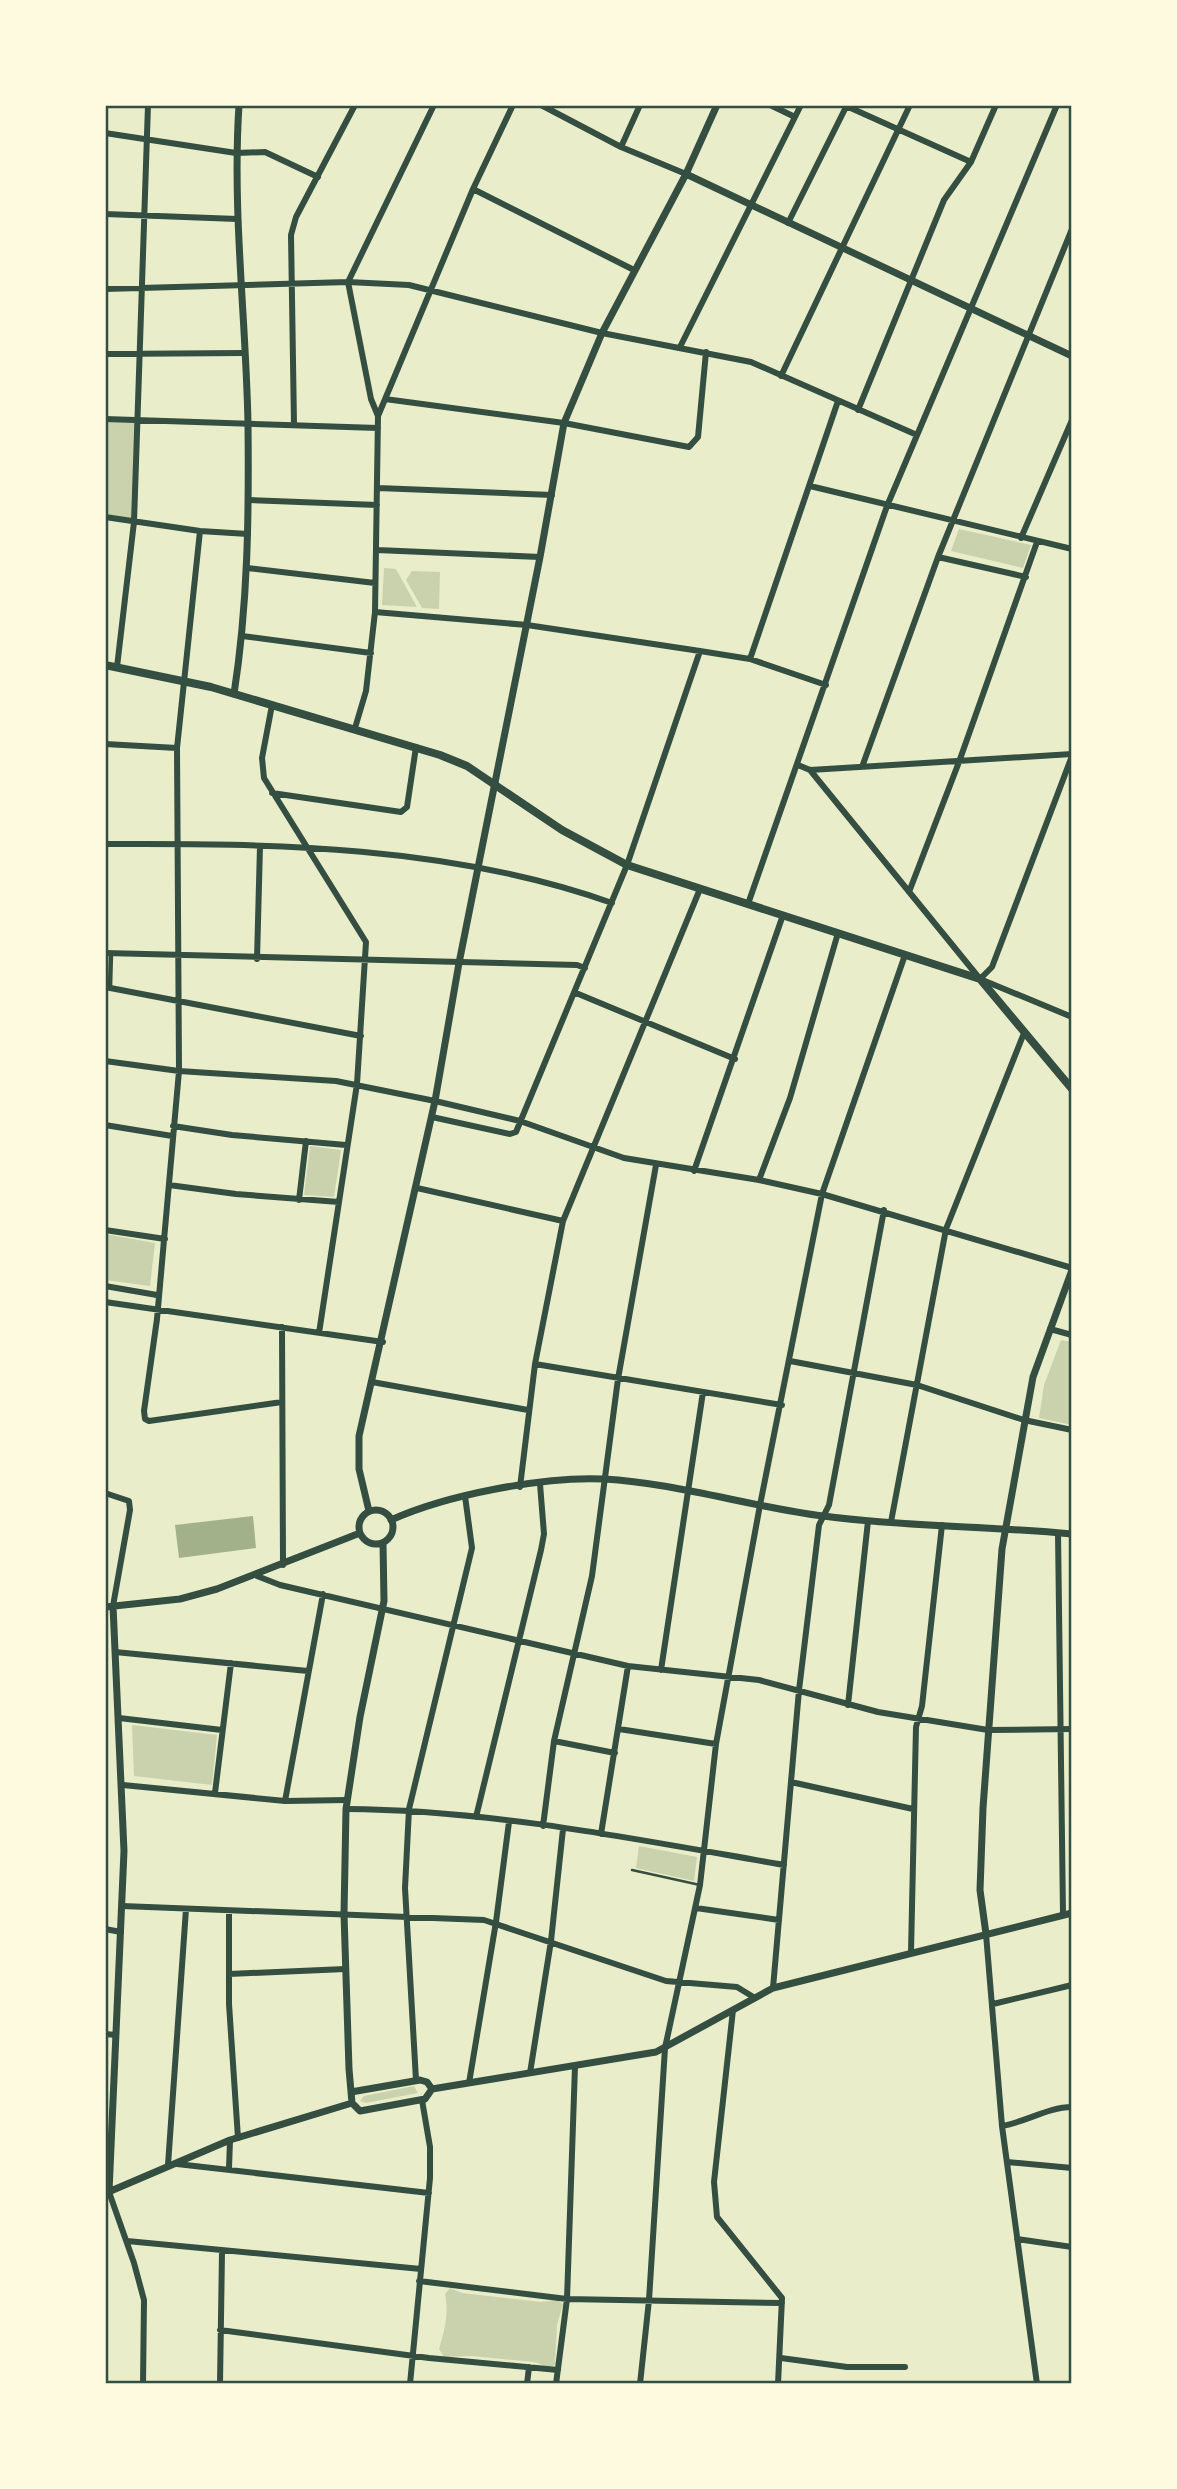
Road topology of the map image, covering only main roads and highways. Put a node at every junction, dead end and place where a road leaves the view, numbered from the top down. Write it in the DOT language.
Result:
graph roads {
  1 [pos="105,665"];
  2 [pos="1072,1089"];
  1 -- 2 [label="main road"];
}
